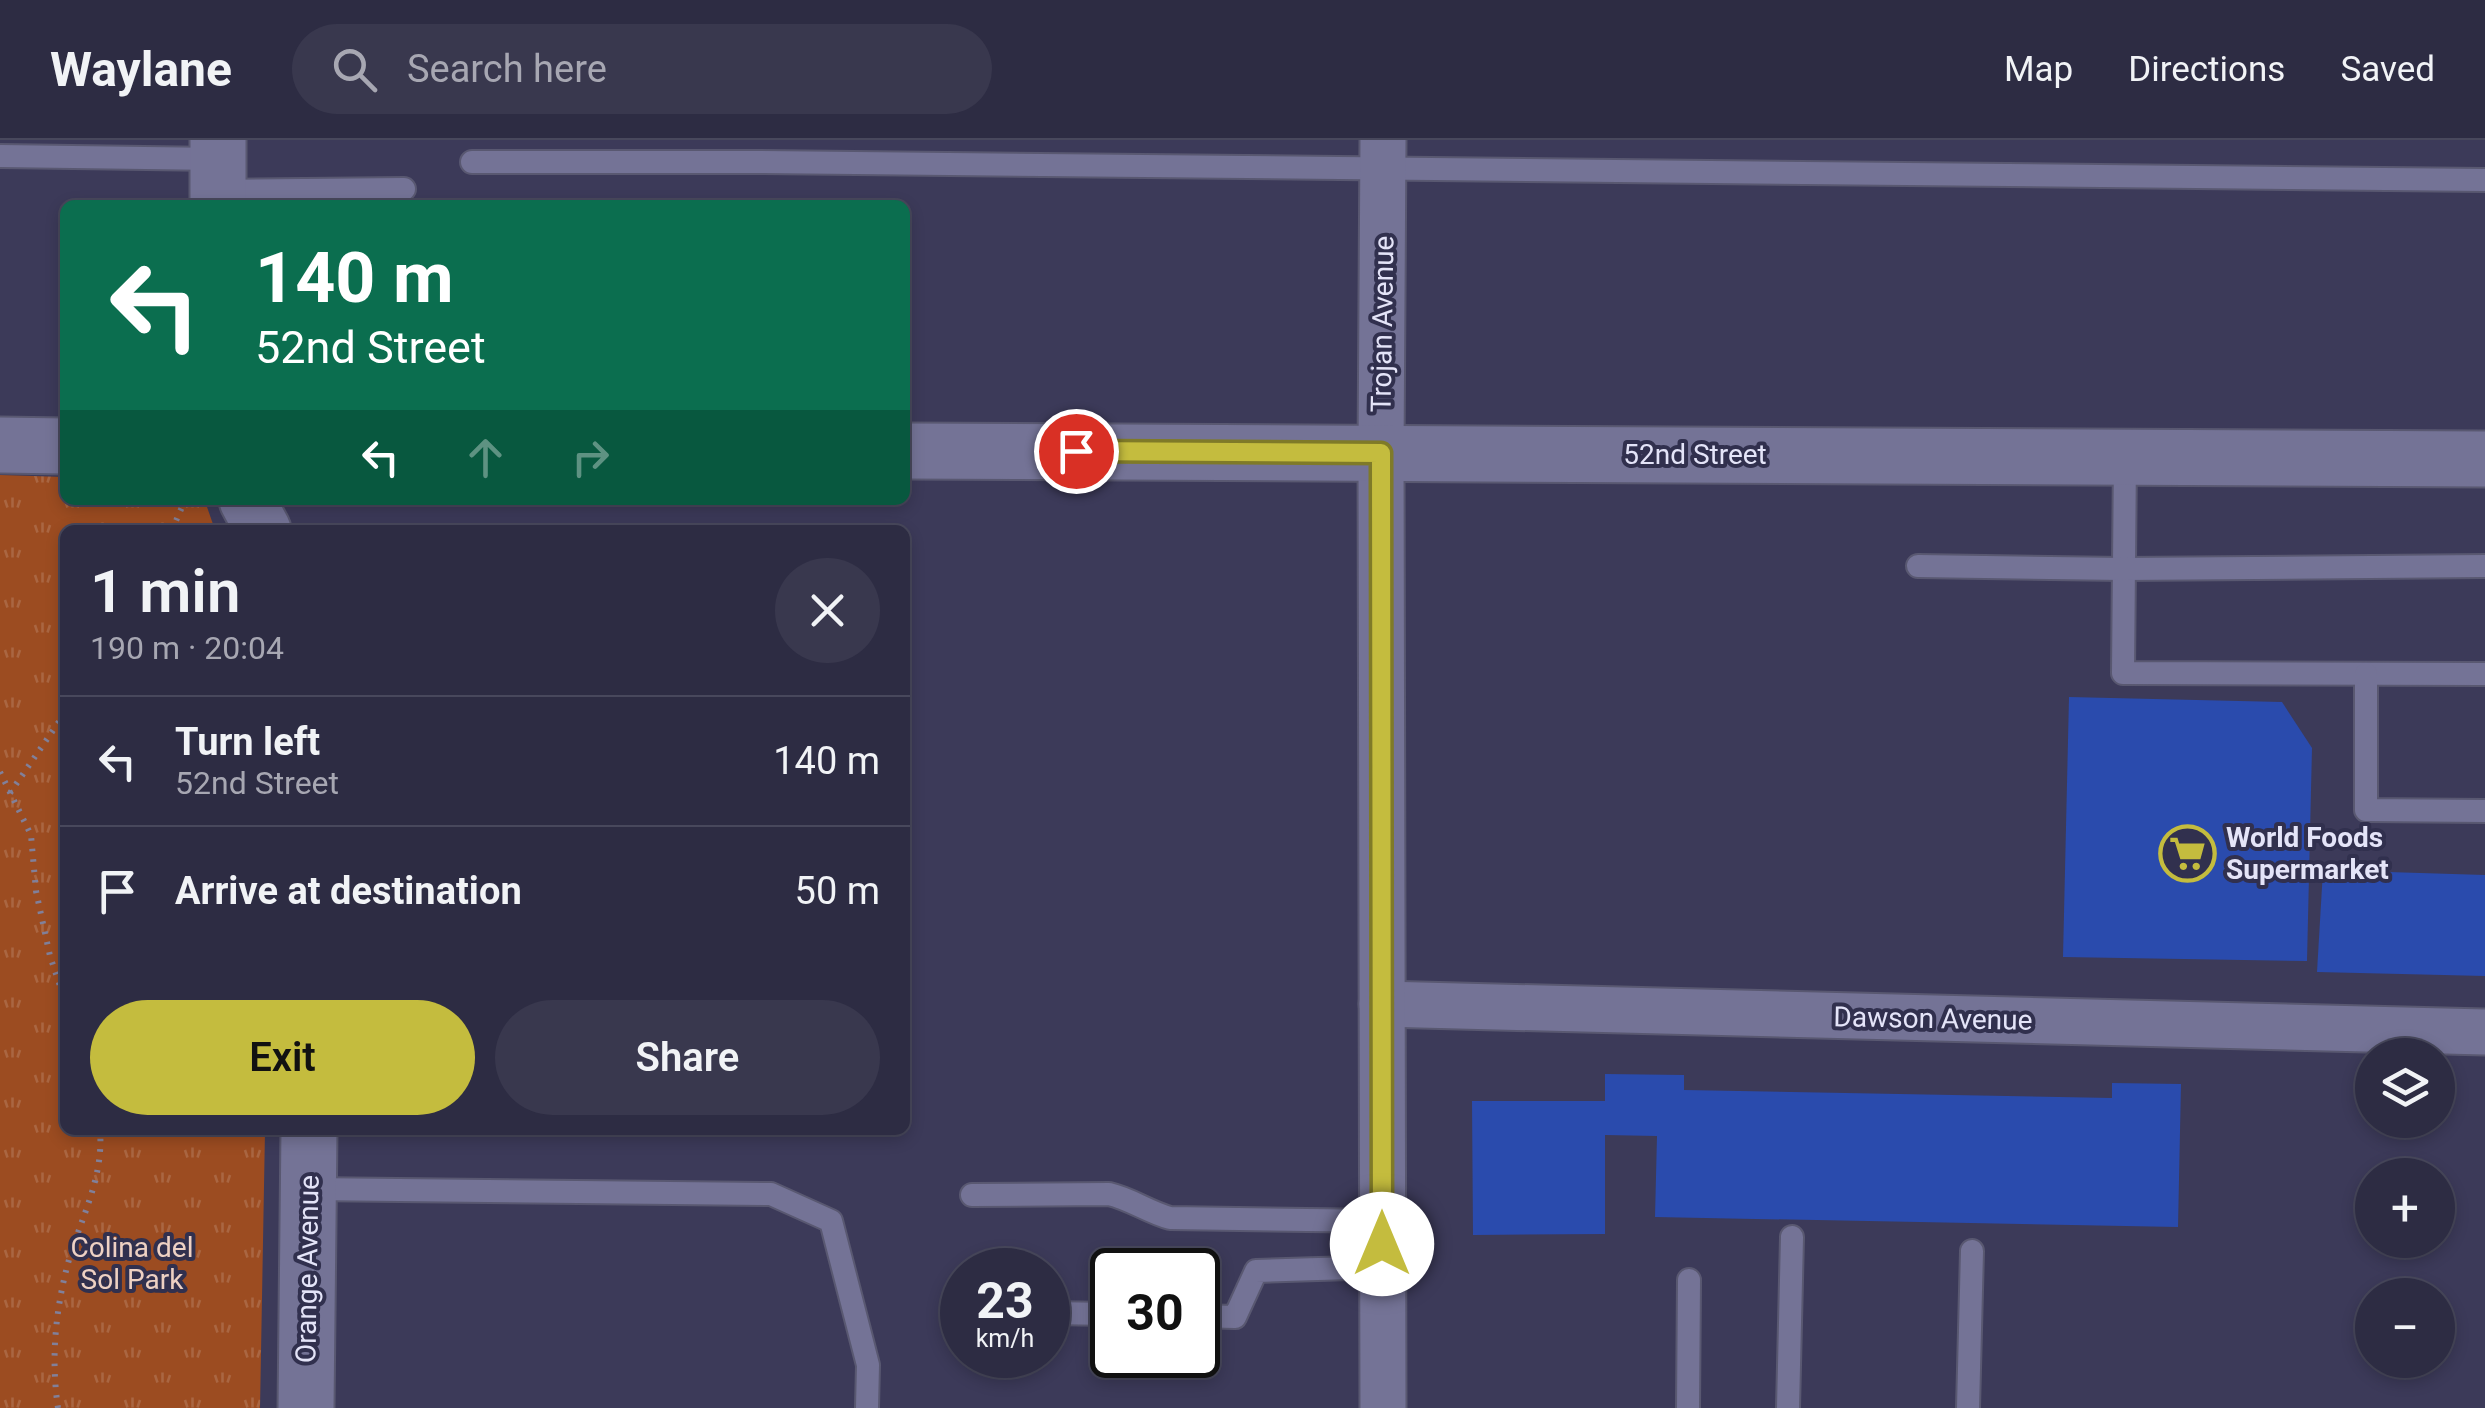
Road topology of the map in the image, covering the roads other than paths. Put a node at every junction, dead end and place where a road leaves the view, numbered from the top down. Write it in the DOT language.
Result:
graph roads {
  1 [pos="1383,154"];
  2 [pos="0,156"];
  3 [pos="472,162"];
  4 [pos="218,174"];
  5 [pos="2485,180"];
  6 [pos="404,188"];
  7 [pos="0,445"];
  8 [pos="60,446"];
  9 [pos="910,450"];
  10 [pos="1381,453"];
  11 [pos="2125,456"];
  12 [pos="2485,458"];
  13 [pos="1918,566"];
  14 [pos="2485,566"];
  15 [pos="2123,569"];
  16 [pos="2366,674"];
  17 [pos="2485,674"];
  18 [pos="2485,811"];
  19 [pos="1382,1004"];
  20 [pos="2485,1032"];
  21 [pos="309,1135"];
  22 [pos="308,1189"];
  23 [pos="972,1196"];
  24 [pos="1382,1221"];
  25 [pos="1792,1237"];
  26 [pos="1972,1252"];
  27 [pos="1382,1268"];
  28 [pos="1689,1280"];
  29 [pos="1220,1316"];
  30 [pos="306,1408"];
  31 [pos="867,1408"];
  32 [pos="1383,1408"];
  33 [pos="1688,1408"];
  34 [pos="1788,1408"];
  35 [pos="1968,1408"];
  1 -- 3 [label="lane"];
  1 -- 5 [label="lane"];
  1 -- 10 [label="street, Trojan Avenue"];
  2 -- 4 [label="lane"];
  4 -- 6 [label="lane"];
  7 -- 8 [label="street"];
  9 -- 10 [label="street, 52nd Street"];
  10 -- 11 [label="street, 52nd Street"];
  10 -- 19 [label="street, Trojan Avenue"];
  11 -- 12 [label="street, 52nd Street"];
  11 -- 15 [label="lane"];
  13 -- 15 [label="lane"];
  14 -- 15 [label="lane"];
  15 -- 16 [label="lane"];
  16 -- 17 [label="lane"];
  16 -- 18 [label="lane"];
  19 -- 20 [label="street, Dawson Avenue"];
  19 -- 24 [label="street, Trojan Avenue"];
  21 -- 22 [label="street, Orange Avenue"];
  22 -- 30 [label="street, Orange Avenue"];
  22 -- 31 [label="lane"];
  23 -- 24 [label="lane"];
  24 -- 27 [label="street, Trojan Avenue"];
  25 -- 34 [label="lane"];
  26 -- 35 [label="lane"];
  27 -- 29 [label="lane"];
  27 -- 32 [label="street, Trojan Avenue"];
  28 -- 33 [label="lane"];
}
